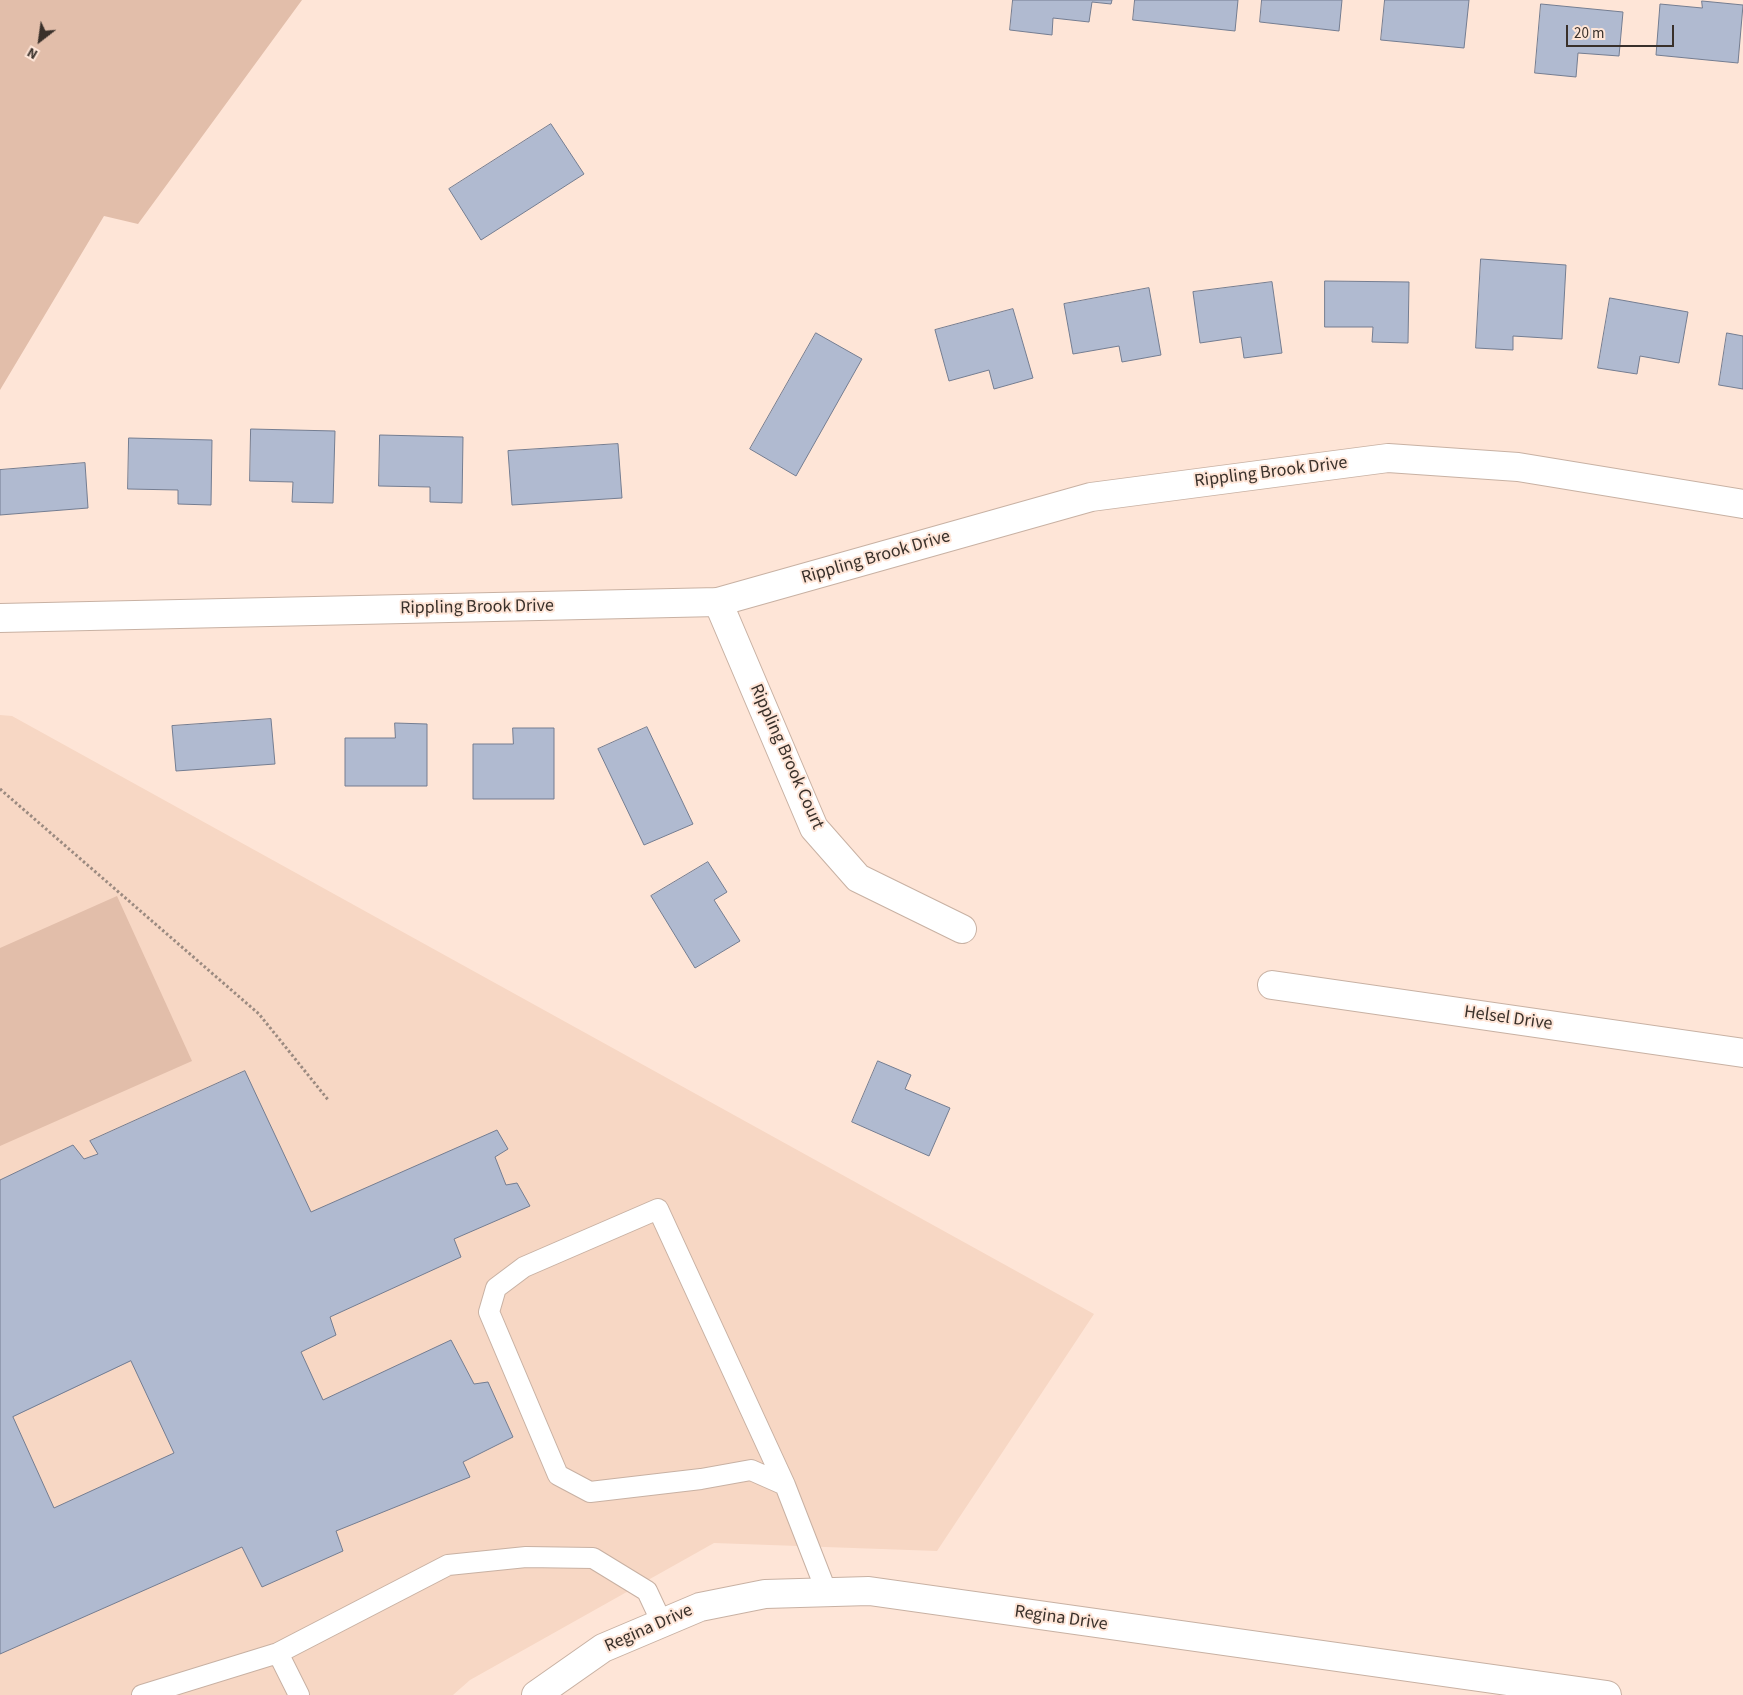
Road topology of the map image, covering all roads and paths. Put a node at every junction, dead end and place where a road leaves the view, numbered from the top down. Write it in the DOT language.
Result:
graph roads {
  1 [pos="1743,504"];
  2 [pos="718,602"];
  3 [pos="0,618"];
  4 [pos="0,789"];
  5 [pos="962,929"];
  6 [pos="1272,985"];
  7 [pos="1743,1053"];
  8 [pos="329,1101"];
  9 [pos="786,1485"];
  10 [pos="827,1593"];
  11 [pos="662,1623"];
  12 [pos="278,1653"];
  13 [pos="1562,1692"];
  14 [pos="142,1695"];
  15 [pos="299,1695"];
  16 [pos="536,1695"];
  17 [pos="1607,1695"];
  1 -- 2 [label="street, Rippling Brook Drive"];
  2 -- 3 [label="street, Rippling Brook Drive"];
  2 -- 5 [label="street, Rippling Brook Court"];
  4 -- 8 [label="path"];
  6 -- 7 [label="street, Helsel Drive"];
  9 -- 9 [label="lane"];
  9 -- 10 [label="lane"];
  10 -- 11 [label="street, Regina Drive"];
  10 -- 13 [label="street, Regina Drive"];
  11 -- 12 [label="lane"];
  11 -- 16 [label="street, Regina Drive"];
  12 -- 14 [label="lane"];
  12 -- 15 [label="lane"];
  13 -- 17 [label="street, Regina Drive"];
}
